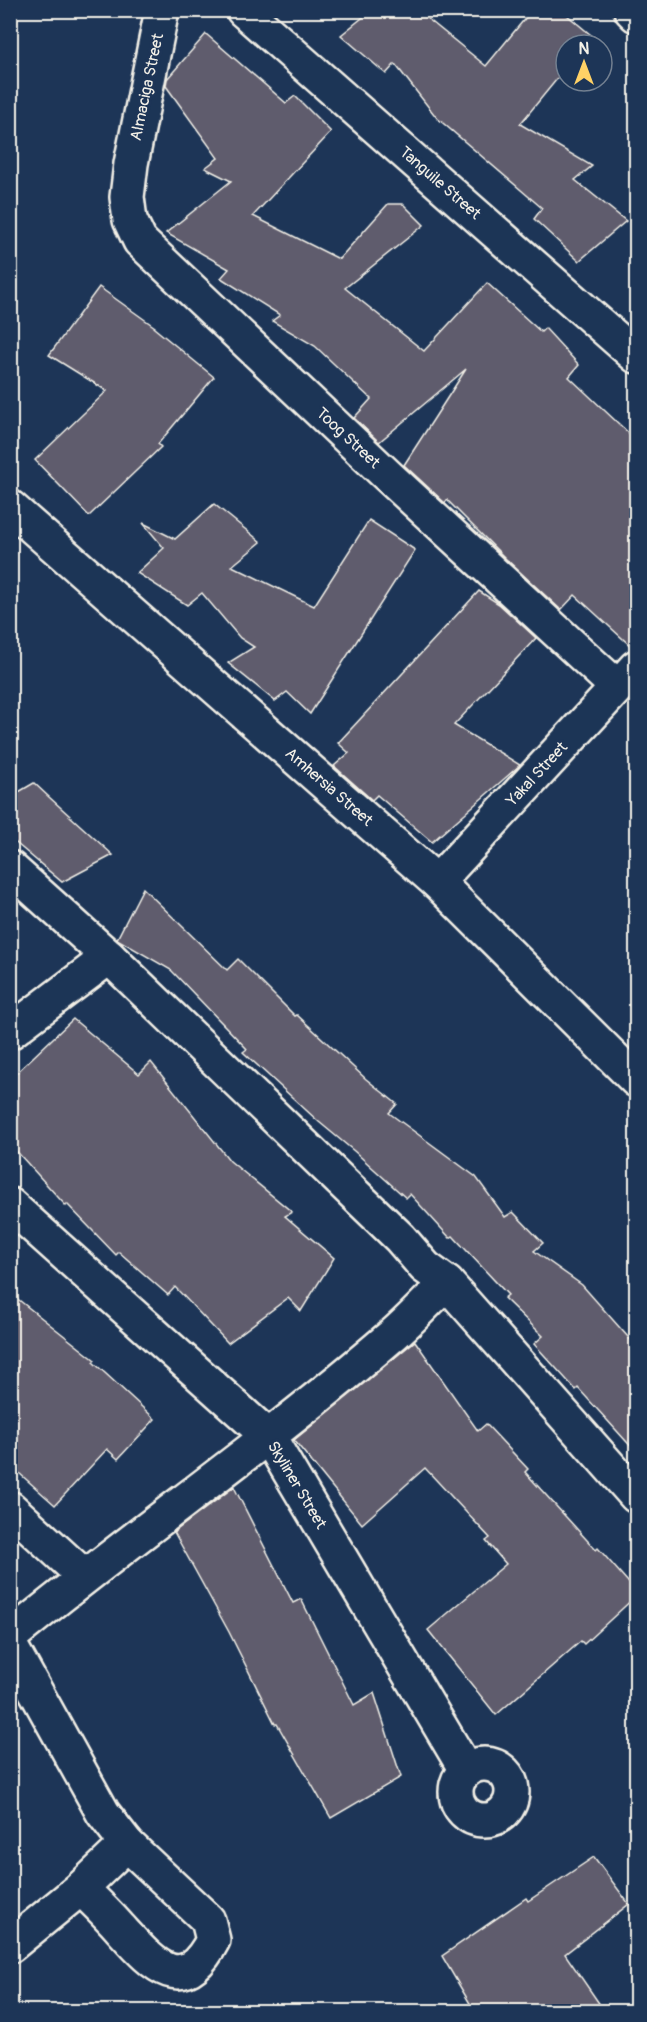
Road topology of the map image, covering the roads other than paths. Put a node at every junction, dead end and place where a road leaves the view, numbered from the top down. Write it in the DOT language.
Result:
graph roads {
  1 [pos="162,10"];
  2 [pos="243,10"];
  3 [pos="631,10"];
  4 [pos="636,15"];
  5 [pos="131,164"];
  6 [pos="636,356"];
  7 [pos="10,507"];
  8 [pos="627,677"];
  9 [pos="10,868"];
  10 [pos="437,882"];
  11 [pos="109,957"];
  12 [pos="10,1032"];
  13 [pos="634,1073"];
  14 [pos="10,1205"];
  15 [pos="447,1283"];
  16 [pos="269,1437"];
  17 [pos="636,1496"];
  18 [pos="10,1508"];
  19 [pos="84,1576"];
  20 [pos="10,1637"];
  21 [pos="10,1645"];
  22 [pos="466,1770"];
  23 [pos="127,1844"];
  24 [pos="81,1888"];
  25 [pos="10,1946"];
  1 -- 5 [label="street, Almaciga Street"];
  2 -- 6 [label="street, Tanguile Street"];
  3 -- 4 [label="street"];
  5 -- 8 [label="street, Toog Street"];
  7 -- 10 [label="street, Amhersia Street"];
  8 -- 10 [label="street, Yakal Street"];
  9 -- 11 [label="street"];
  10 -- 13 [label="street, Amhersia Street"];
  11 -- 12 [label="street"];
  11 -- 15 [label="street"];
  14 -- 16 [label="street, Skyliner Street"];
  15 -- 16 [label="street"];
  15 -- 17 [label="street"];
  16 -- 19 [label="street"];
  16 -- 22 [label="street, Skyliner Street"];
  18 -- 19 [label="street"];
  19 -- 20 [label="street"];
  21 -- 23 [label="street"];
  23 -- 24 [label="street"];
  23 -- 24 [label="street"];
  24 -- 25 [label="street"];
}
